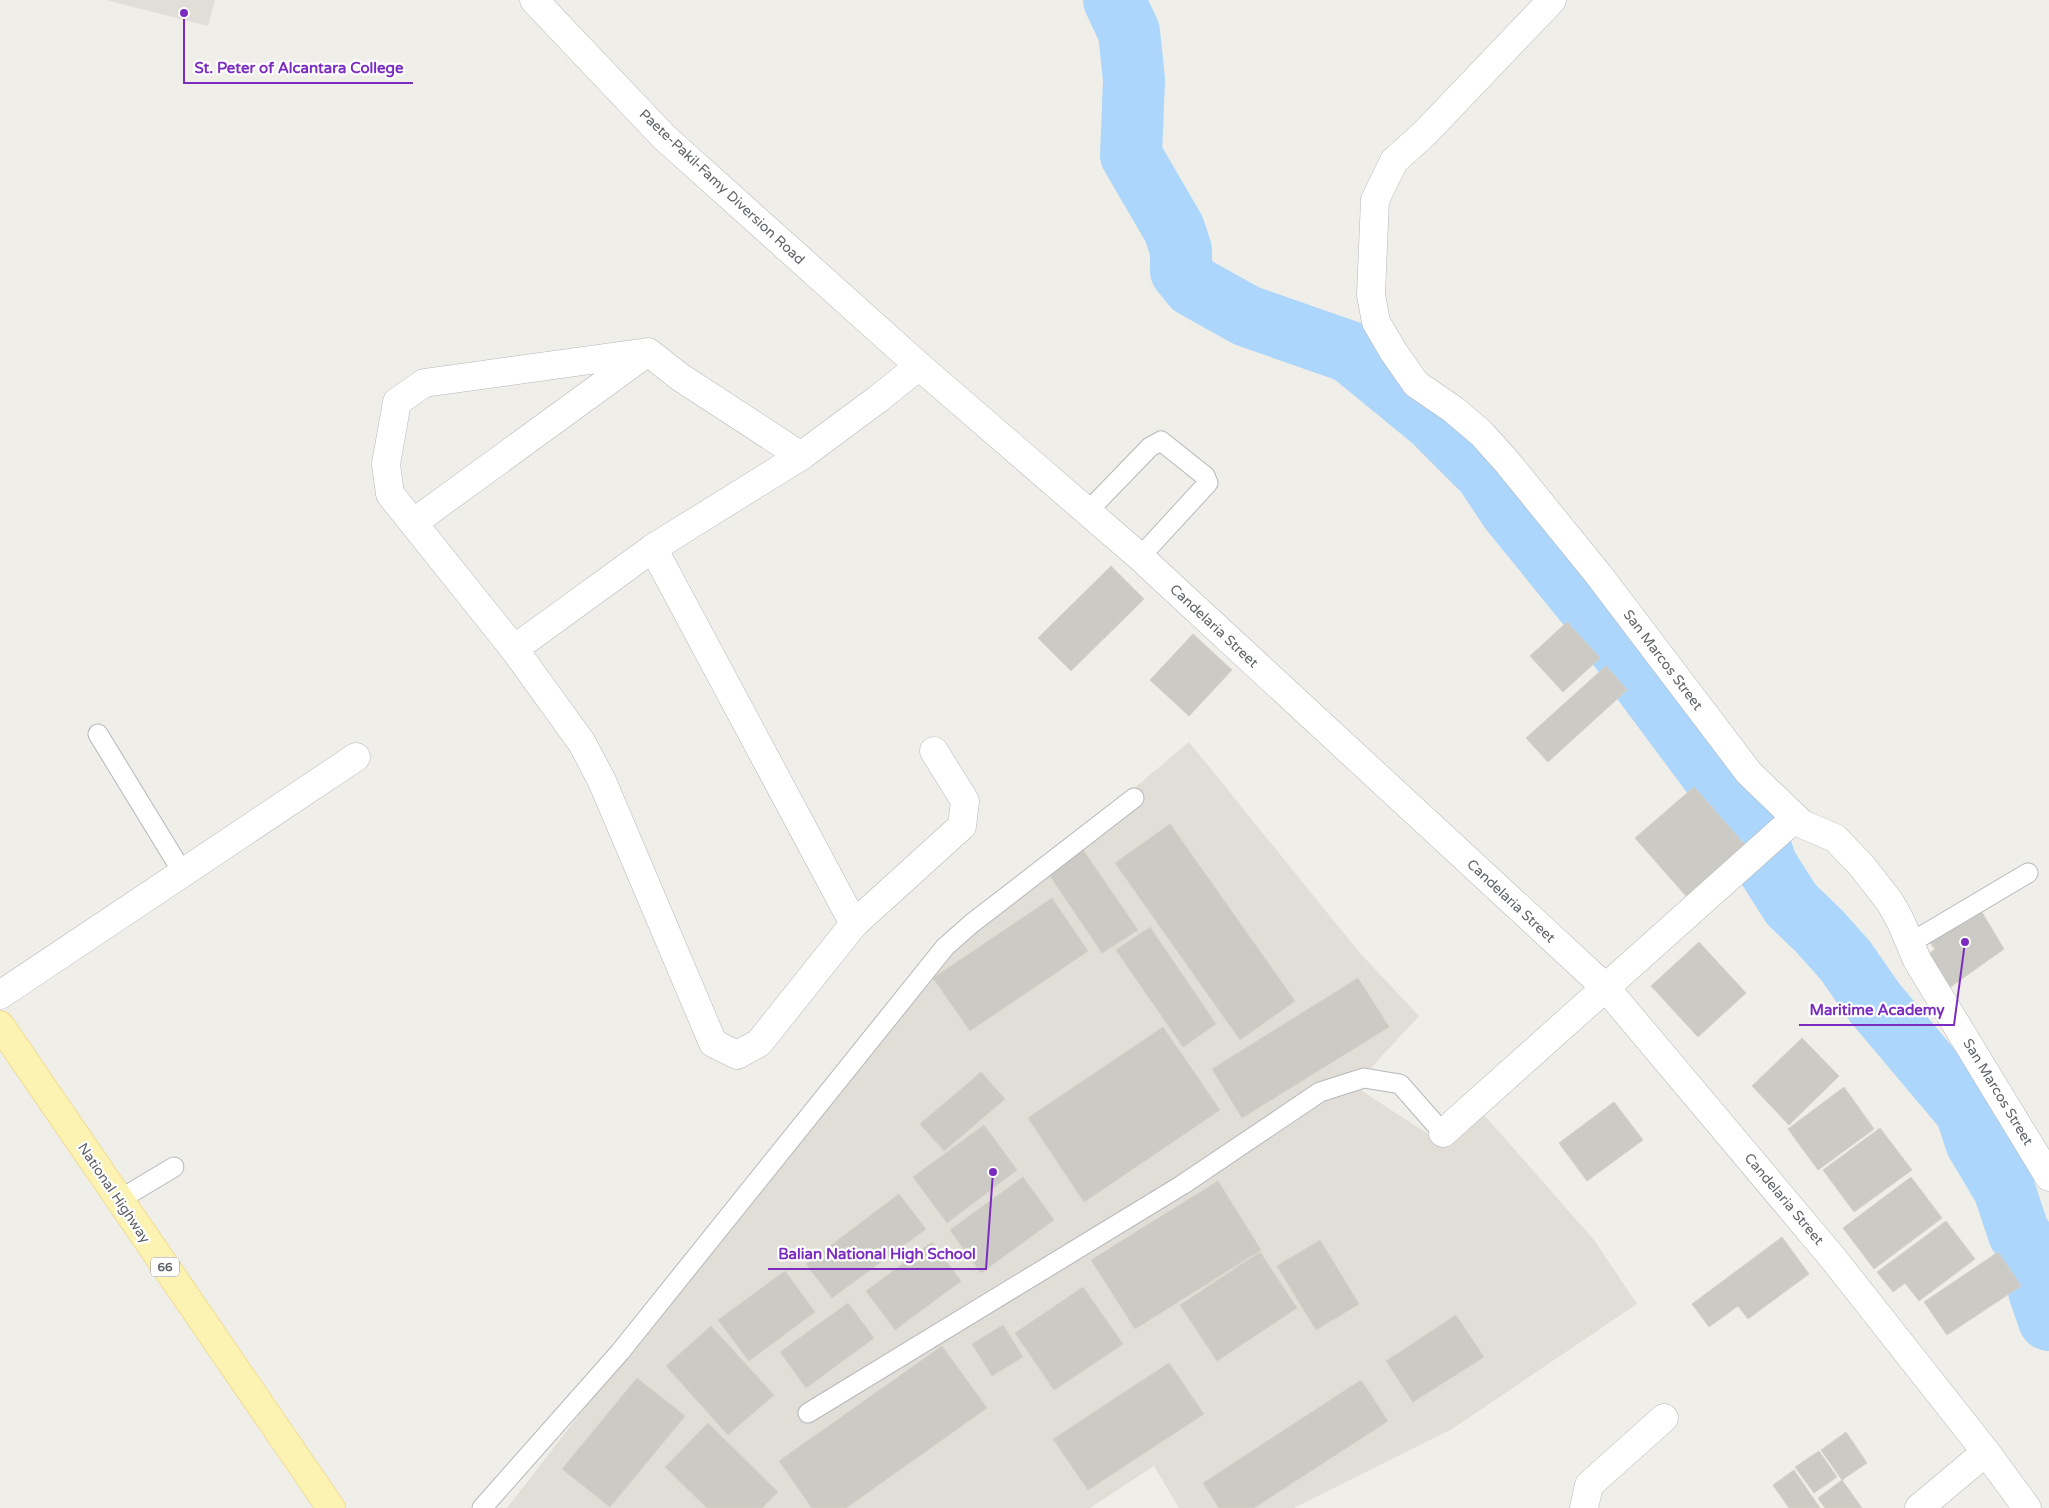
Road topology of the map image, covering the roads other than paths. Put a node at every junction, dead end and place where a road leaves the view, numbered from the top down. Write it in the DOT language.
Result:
graph roads {
  1 [pos="534,0"];
  2 [pos="1552,0"];
  3 [pos="648,352"];
  4 [pos="918,366"];
  5 [pos="801,456"];
  6 [pos="1088,511"];
  7 [pos="413,523"];
  8 [pos="653,548"];
  9 [pos="1140,557"];
  10 [pos="514,649"];
  11 [pos="98,734"];
  12 [pos="934,750"];
  13 [pos="356,757"];
  14 [pos="1134,798"];
  15 [pos="1795,818"];
  16 [pos="184,873"];
  17 [pos="2028,873"];
  18 [pos="854,924"];
  19 [pos="1910,943"];
  20 [pos="1606,988"];
  21 [pos="0,996"];
  22 [pos="0,1025"];
  23 [pos="1443,1133"];
  24 [pos="174,1166"];
  25 [pos="2049,1177"];
  26 [pos="119,1200"];
  27 [pos="808,1413"];
  28 [pos="1664,1418"];
  29 [pos="1986,1452"];
  30 [pos="331,1508"];
  31 [pos="482,1508"];
  32 [pos="1584,1508"];
  33 [pos="1919,1508"];
  34 [pos="2027,1508"];
  1 -- 4 [label="street, Paete-Pakil-Famy Diversion Road"];
  2 -- 15 [label="street, San Marcos Street"];
  3 -- 5 [label="street"];
  3 -- 7 [label="street"];
  3 -- 7 [label="street"];
  4 -- 5 [label="street"];
  4 -- 6 [label="street, Candelaria Street"];
  5 -- 8 [label="street"];
  6 -- 9 [label="street, Candelaria Street"];
  6 -- 9 [label="lane"];
  7 -- 10 [label="street"];
  8 -- 10 [label="street"];
  8 -- 18 [label="street"];
  9 -- 20 [label="street, Candelaria Street"];
  10 -- 18 [label="street"];
  11 -- 16 [label="lane"];
  12 -- 18 [label="street"];
  13 -- 16 [label="street"];
  14 -- 31 [label="lane"];
  15 -- 19 [label="street, San Marcos Street"];
  15 -- 20 [label="street"];
  16 -- 21 [label="street"];
  17 -- 19 [label="lane"];
  19 -- 25 [label="street, San Marcos Street"];
  20 -- 23 [label="street"];
  20 -- 29 [label="street, Candelaria Street"];
  22 -- 26 [label="main road, National Highway / 66"];
  23 -- 27 [label="lane"];
  24 -- 26 [label="lane"];
  26 -- 30 [label="main road, National Highway / 66"];
  28 -- 32 [label="street"];
  29 -- 33 [label="street"];
  29 -- 34 [label="street, Candelaria Street"];
}
